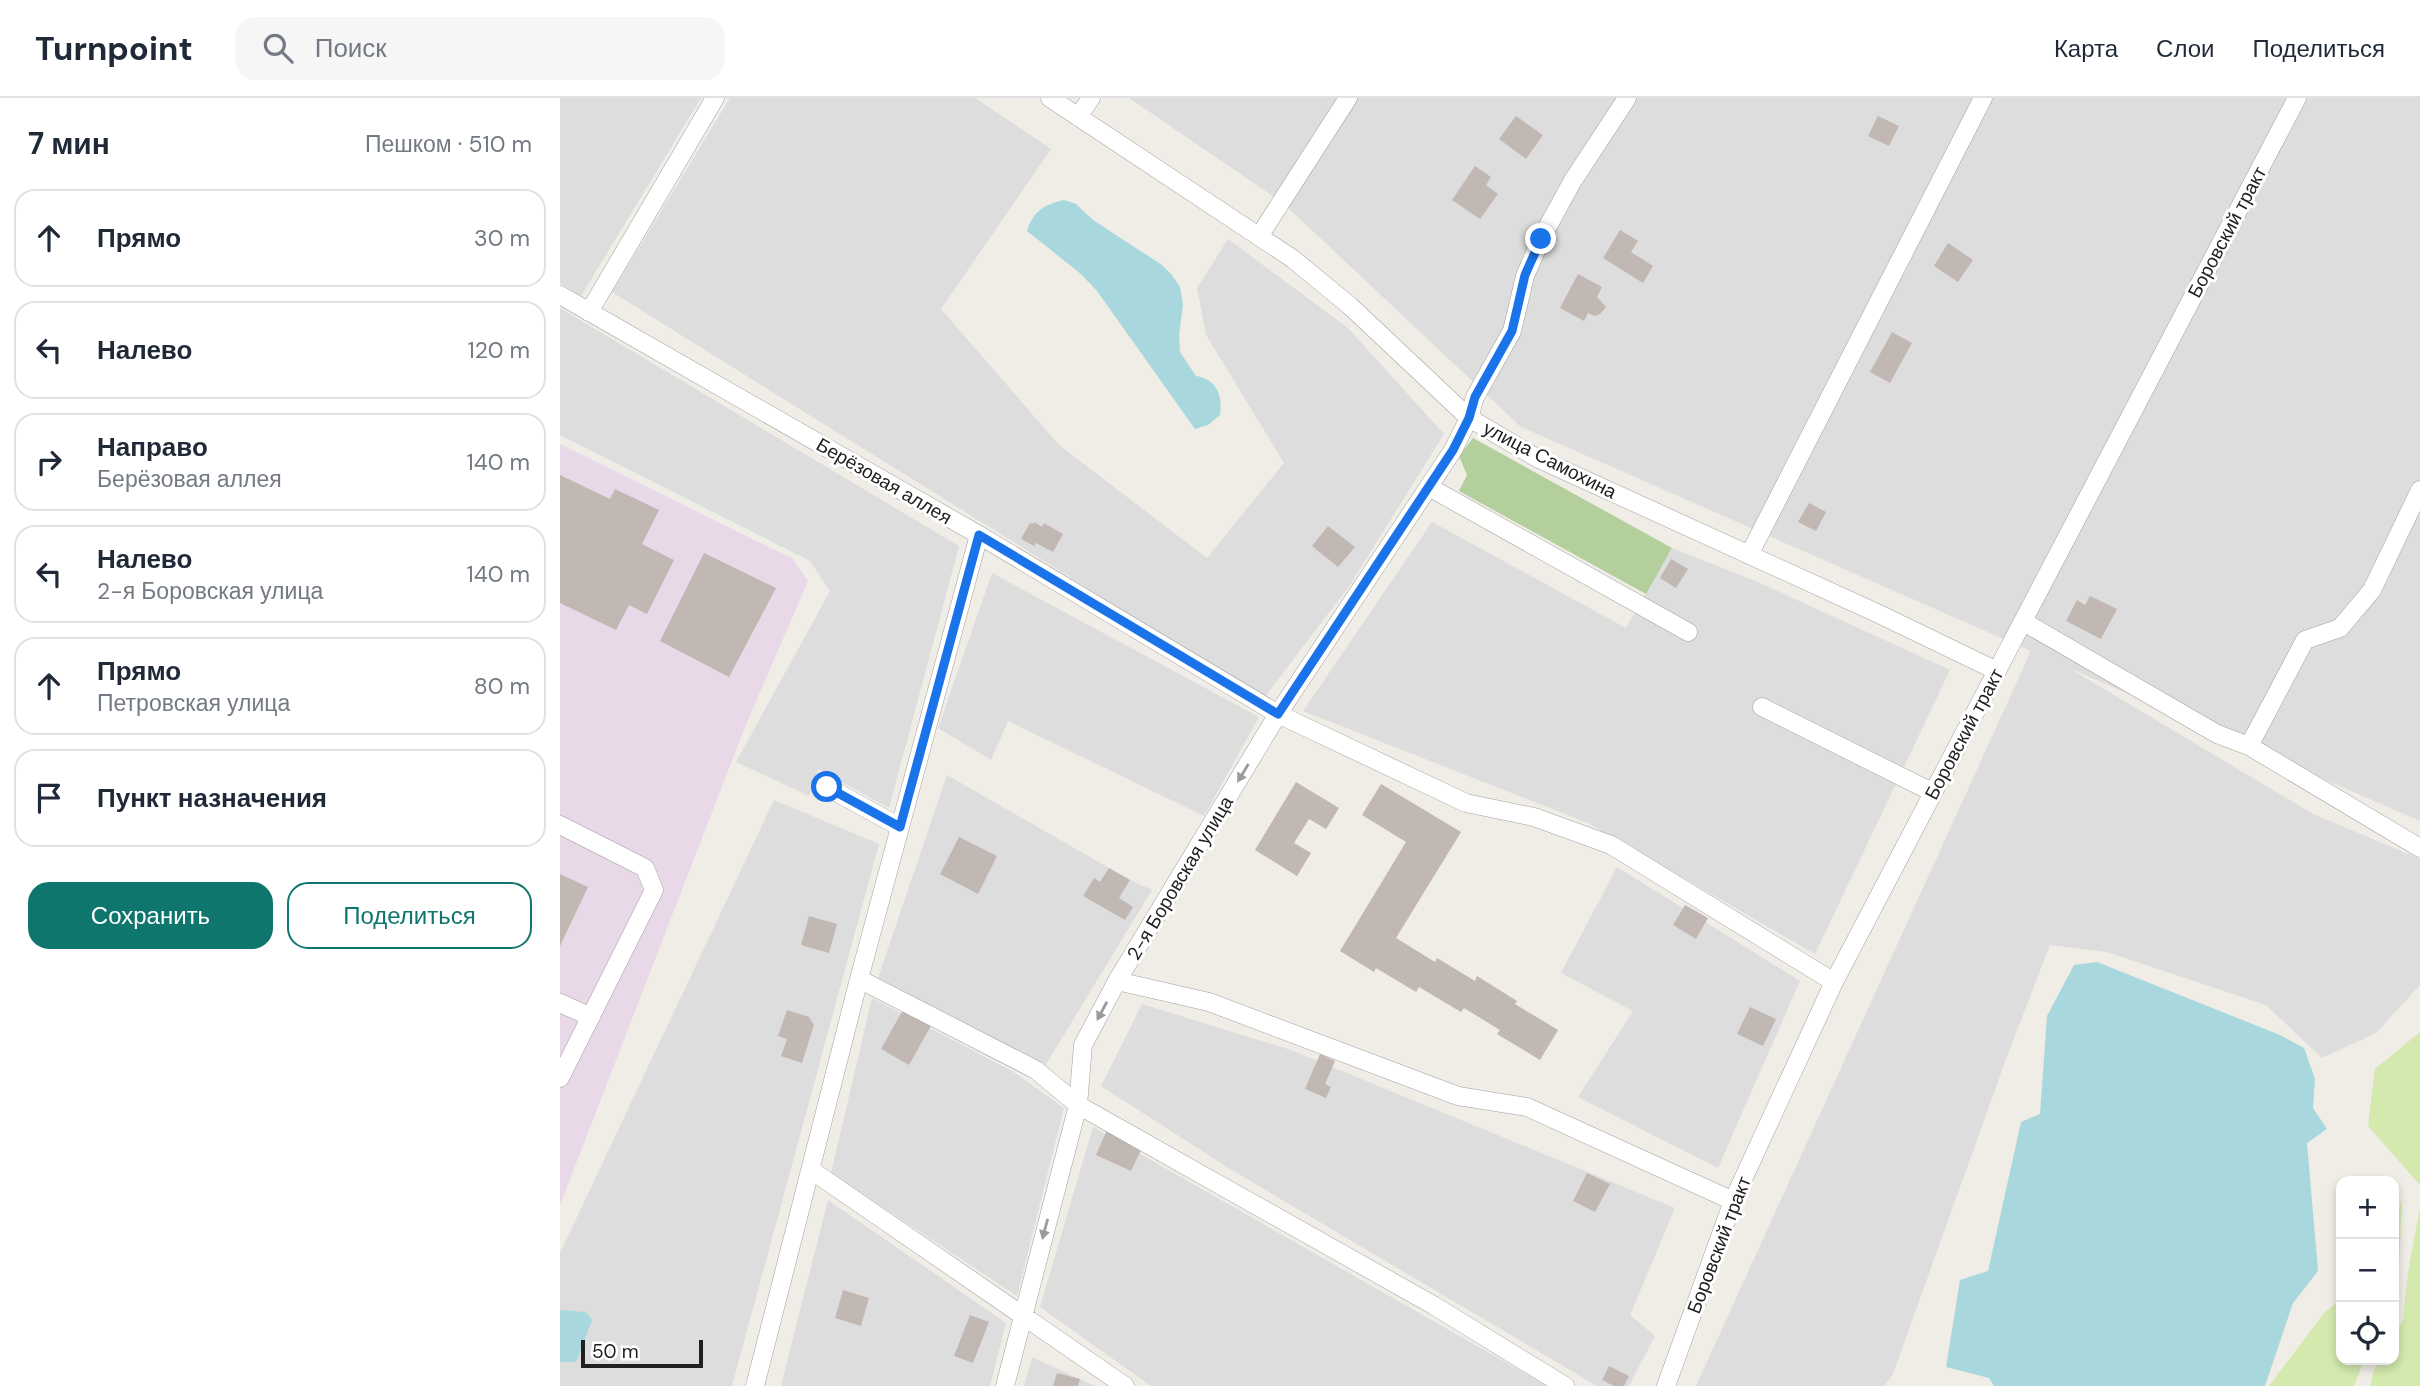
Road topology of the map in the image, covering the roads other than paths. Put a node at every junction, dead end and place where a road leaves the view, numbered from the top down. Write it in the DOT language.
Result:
graph roads {
  1 [pos="715,98"];
  2 [pos="1050,98"];
  3 [pos="1091,98"];
  4 [pos="1348,98"];
  5 [pos="1627,98"];
  6 [pos="1983,98"];
  7 [pos="2297,98"];
  8 [pos="1078,117"];
  9 [pos="1260,235"];
  10 [pos="560,295"];
  11 [pos="589,312"];
  12 [pos="1469,418"];
  13 [pos="1429,487"];
  14 [pos="2420,490"];
  15 [pos="979,535"];
  16 [pos="1749,555"];
  17 [pos="2024,622"];
  18 [pos="1688,632"];
  19 [pos="1997,671"];
  20 [pos="1762,707"];
  21 [pos="1278,714"];
  22 [pos="2249,746"];
  23 [pos="827,787"];
  24 [pos="1932,792"];
  25 [pos="560,825"];
  26 [pos="900,827"];
  27 [pos="2420,848"];
  28 [pos="859,979"];
  29 [pos="1117,981"];
  30 [pos="1834,982"];
  31 [pos="560,1003"];
  32 [pos="591,1017"];
  33 [pos="560,1078"];
  34 [pos="1078,1105"];
  35 [pos="811,1170"];
  36 [pos="1733,1201"];
  37 [pos="1022,1316"];
  38 [pos="755,1386"];
  39 [pos="1005,1386"];
  40 [pos="1125,1386"];
  41 [pos="1565,1386"];
  42 [pos="1666,1386"];
  1 -- 11 [label="street"];
  2 -- 8 [label="street, улица Самохина"];
  3 -- 8 [label="street"];
  4 -- 9 [label="street"];
  5 -- 12 [label="street, 2-я Боровская улица"];
  6 -- 16 [label="street"];
  7 -- 17 [label="street, Боровский тракт"];
  8 -- 9 [label="street, улица Самохина"];
  9 -- 12 [label="street, улица Самохина"];
  10 -- 11 [label="street, Берёзовая аллея"];
  11 -- 15 [label="street, Берёзовая аллея"];
  12 -- 13 [label="street, 2-я Боровская улица"];
  12 -- 16 [label="street, улица Самохина"];
  13 -- 18 [label="street"];
  13 -- 21 [label="street, 2-я Боровская улица"];
  14 -- 22 [label="street"];
  15 -- 21 [label="street, Берёзовая аллея"];
  15 -- 26 [label="street"];
  16 -- 19 [label="street, улица Самохина"];
  17 -- 19 [label="street, Боровский тракт"];
  17 -- 22 [label="street"];
  19 -- 24 [label="street, Боровский тракт"];
  20 -- 24 [label="street"];
  21 -- 29 [label="street, 2-я Боровская улица, one-way"];
  21 -- 30 [label="street, Берёзовая аллея"];
  22 -- 27 [label="street"];
  23 -- 26 [label="street"];
  24 -- 30 [label="street, Боровский тракт"];
  25 -- 32 [label="street"];
  26 -- 28 [label="street"];
  28 -- 34 [label="street"];
  28 -- 35 [label="street"];
  29 -- 34 [label="street, 2-я Боровская улица, one-way"];
  29 -- 36 [label="street"];
  30 -- 36 [label="street, Боровский тракт"];
  31 -- 32 [label="street"];
  32 -- 33 [label="street"];
  34 -- 37 [label="street, 2-я Боровская улица, one-way"];
  34 -- 41 [label="street"];
  35 -- 37 [label="street"];
  35 -- 38 [label="street"];
  36 -- 42 [label="street, Боровский тракт"];
  37 -- 39 [label="street, 2-я Боровская улица"];
  37 -- 40 [label="street"];
}
